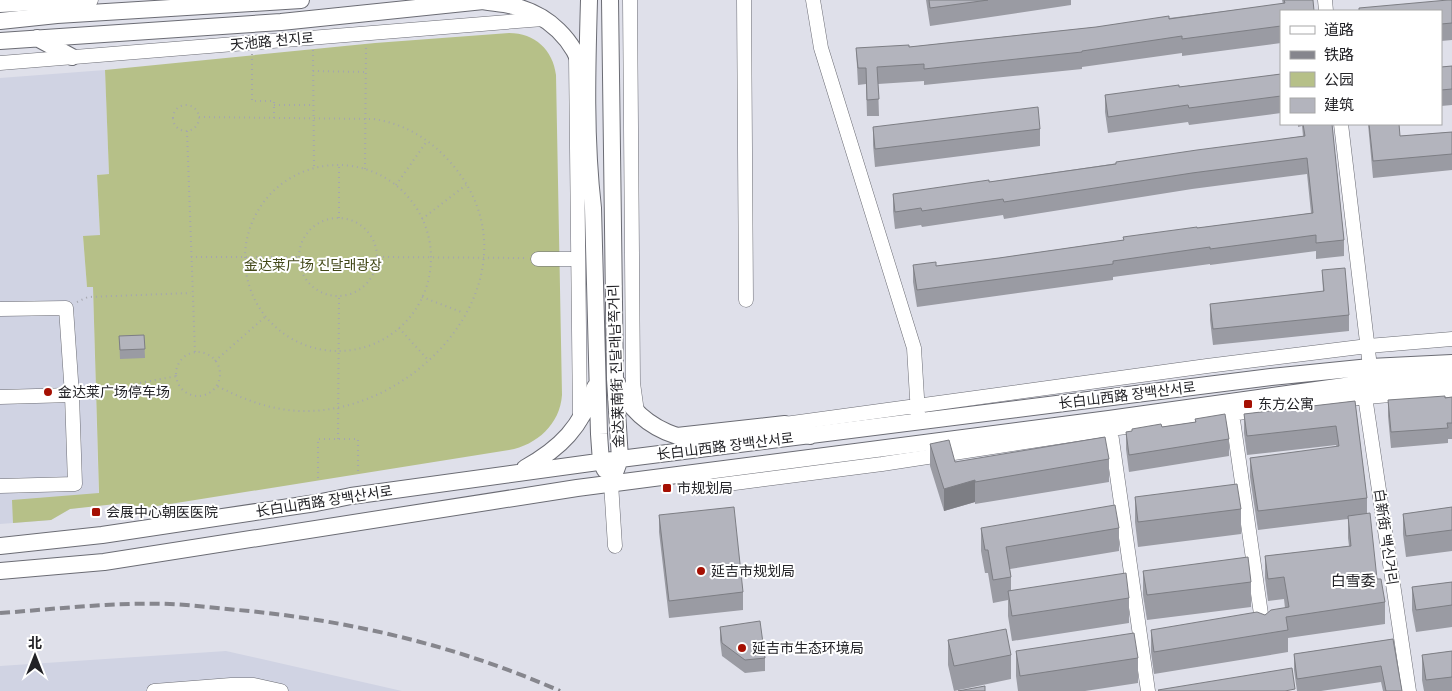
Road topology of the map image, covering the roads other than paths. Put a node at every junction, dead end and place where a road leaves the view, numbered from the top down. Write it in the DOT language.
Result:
graph roads {
  1 [pos="90,0"];
  2 [pos="301,0"];
  3 [pos="488,0"];
  4 [pos="589,0"];
  5 [pos="610,0"];
  6 [pos="630,0"];
  7 [pos="744,0"];
  8 [pos="813,0"];
  9 [pos="281,1"];
  10 [pos="0,6"];
  11 [pos="56,6"];
  12 [pos="543,18"];
  13 [pos="0,21"];
  14 [pos="281,22"];
  15 [pos="37,38"];
  16 [pos="0,42"];
  17 [pos="576,54"];
  18 [pos="72,58"];
  19 [pos="0,63"];
  20 [pos="587,87"];
  21 [pos="1340,125"];
  22 [pos="538,259"];
  23 [pos="578,259"];
  24 [pos="746,300"];
  25 [pos="0,309"];
  26 [pos="1452,339"];
  27 [pos="1368,346"];
  28 [pos="1452,363"];
  29 [pos="615,378"];
  30 [pos="1452,378"];
  31 [pos="597,380"];
  32 [pos="1367,382"];
  33 [pos="1452,390"];
  34 [pos="72,395"];
  35 [pos="0,397"];
  36 [pos="918,405"];
  37 [pos="636,412"];
  38 [pos="1232,413"];
  39 [pos="580,420"];
  40 [pos="919,422"];
  41 [pos="785,424"];
  42 [pos="1109,424"];
  43 [pos="810,436"];
  44 [pos="620,459"];
  45 [pos="601,462"];
  46 [pos="516,473"];
  47 [pos="611,484"];
  48 [pos="0,486"];
  49 [pos="519,497"];
  50 [pos="0,546"];
  51 [pos="615,546"];
  52 [pos="0,571"];
  53 [pos="1264,628"];
  54 [pos="154,691"];
  55 [pos="282,691"];
  56 [pos="1148,691"];
  57 [pos="1409,691"];
  1 -- 11 [label="street"];
  2 -- 9 [label="main road"];
  3 -- 12 [label="main road, 天池路 천지로"];
  3 -- 14 [label="main road, 天池路 천지로"];
  4 -- 20 [label="main road, 金达莱南街 진달래남쪽거리"];
  5 -- 29 [label="main road, 金达莱南街 진달래남쪽거리"];
  6 -- 37 [label="street, 金达莱南街 진달래남쪽거리"];
  7 -- 24 [label="street"];
  8 -- 36 [label="street"];
  9 -- 11 [label="main road"];
  9 -- 14 [label="street"];
  10 -- 11 [label="street"];
  11 -- 13 [label="main road"];
  12 -- 17 [label="main road, 天池路 천지로"];
  12 -- 18 [label="street, 天池路 천지로"];
  14 -- 15 [label="main road, 天池路 천지로"];
  15 -- 16 [label="main road, 天池路 천지로"];
  15 -- 18 [label="main road"];
  17 -- 20 [label="main road, 天池路 천지로"];
  17 -- 23 [label="street"];
  18 -- 19 [label="street, 天池路 천지로"];
  20 -- 31 [label="main road, 金达莱南街 진달래남쪽거리"];
  21 -- 27 [label="street, 白新街 백신거리"];
  22 -- 23 [label="street"];
  23 -- 39 [label="street"];
  25 -- 34 [label="street"];
  26 -- 27 [label="street, 长白山西路 장백산서로"];
  27 -- 32 [label="street, 白新街 백신거리"];
  27 -- 36 [label="street, 长白山西路 장백산서로"];
  28 -- 32 [label="main road, 长白山西路 장백산서로"];
  29 -- 37 [label="main road"];
  29 -- 44 [label="main road, 金达莱南街 진달래남쪽거리"];
  30 -- 32 [label="main road, 长白山西路 장백산서로"];
  31 -- 39 [label="main road"];
  31 -- 45 [label="main road, 金达莱南街 진달래남쪽거리"];
  32 -- 33 [label="street, 长白山西路 장백산서로"];
  32 -- 38 [label="street, 长白山西路 장백산서로"];
  32 -- 40 [label="main road, 长白山西路 장백산서로"];
  32 -- 42 [label="main road, 长白山西路 장백산서로"];
  32 -- 57 [label="street, 白新街 백신거리"];
  34 -- 35 [label="street"];
  34 -- 48 [label="street"];
  36 -- 40 [label="street"];
  36 -- 41 [label="street, 长白山西路 장백산서로"];
  37 -- 41 [label="main road"];
  38 -- 42 [label="street, 长白山西路 장백산서로"];
  38 -- 53 [label="street"];
  39 -- 46 [label="main road"];
  40 -- 43 [label="main road, 长白山西路 장백산서로"];
  41 -- 43 [label="main road"];
  42 -- 47 [label="main road, 长白山西路 장백산서로"];
  42 -- 56 [label="street"];
  43 -- 44 [label="main road, 长白山西路 장백산서로"];
  44 -- 45 [label="main road, 长白山西路 장백산서로"];
  44 -- 47 [label="main road, 金达莱南街 진달래남쪽거리"];
  45 -- 46 [label="main road, 长白山西路 장백산서로"];
  45 -- 47 [label="main road, 金达莱南街 진달래남쪽거리"];
  46 -- 49 [label="main road"];
  46 -- 50 [label="main road, 长白山西路 장백산서로"];
  47 -- 49 [label="main road, 长白山西路 장백산서로"];
  47 -- 51 [label="street"];
  49 -- 52 [label="main road, 长白山西路 장백산서로"];
  54 -- 55 [label="street"];
}
